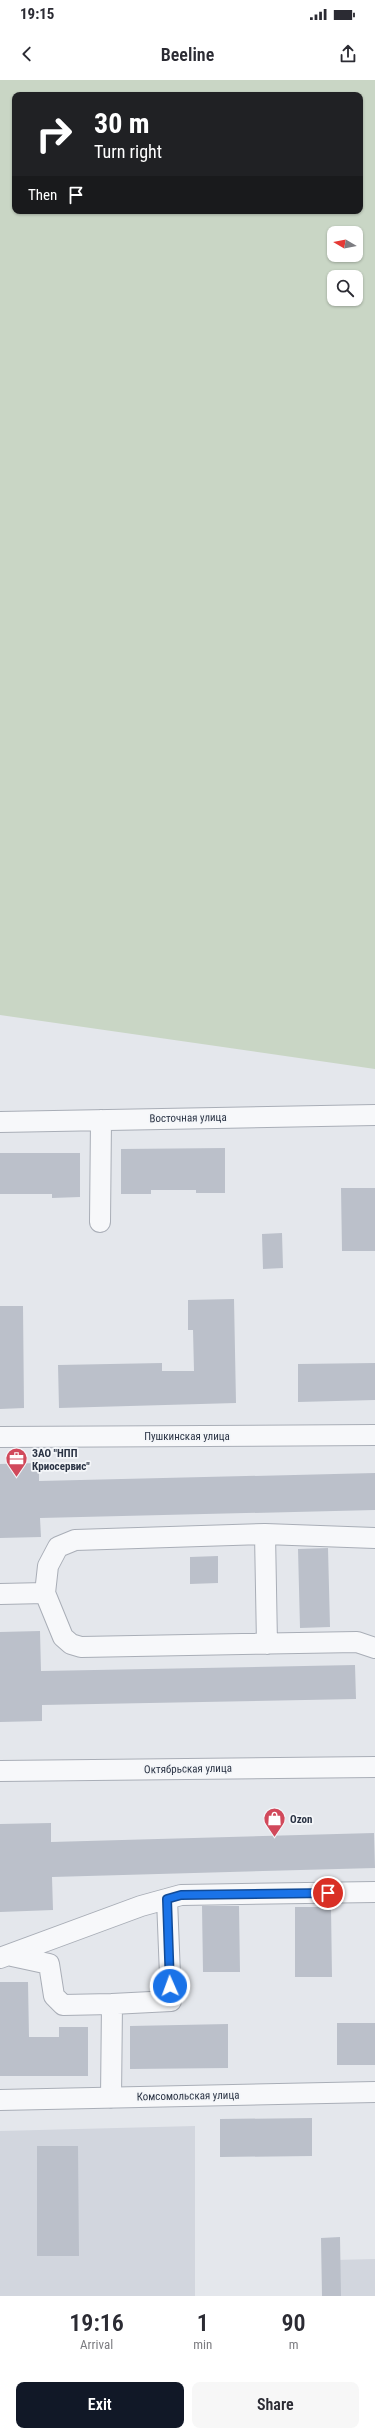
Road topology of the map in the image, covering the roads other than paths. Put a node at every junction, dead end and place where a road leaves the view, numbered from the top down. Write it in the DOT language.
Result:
graph roads {
  1 [pos="375,1115"];
  2 [pos="101,1120"];
  3 [pos="0,1122"];
  4 [pos="100,1222"];
  5 [pos="375,1435"];
  6 [pos="0,1437"];
  7 [pos="265,1534"];
  8 [pos="375,1538"];
  9 [pos="45,1593"];
  10 [pos="0,1594"];
  11 [pos="267,1644"];
  12 [pos="375,1648"];
  13 [pos="375,1767"];
  14 [pos="0,1771"];
  15 [pos="375,1892"];
  16 [pos="167,1899"];
  17 [pos="5,1957"];
  18 [pos="112,2004"];
  19 [pos="375,2092"];
  20 [pos="111,2098"];
  21 [pos="0,2100"];
  1 -- 2 [label="street, Восточная улица"];
  2 -- 3 [label="street, Восточная улица"];
  2 -- 4 [label="street"];
  5 -- 6 [label="street, Пушкинская улица"];
  7 -- 8 [label="street"];
  7 -- 9 [label="street"];
  7 -- 11 [label="street"];
  9 -- 10 [label="street"];
  9 -- 11 [label="street"];
  11 -- 12 [label="street"];
  13 -- 14 [label="street, Октябрьская улица"];
  15 -- 16 [label="street"];
  16 -- 17 [label="street"];
  16 -- 18 [label="street"];
  17 -- 18 [label="street"];
  18 -- 20 [label="street"];
  19 -- 20 [label="street, Комсомольская улица"];
  20 -- 21 [label="street, Комсомольская улица"];
}
